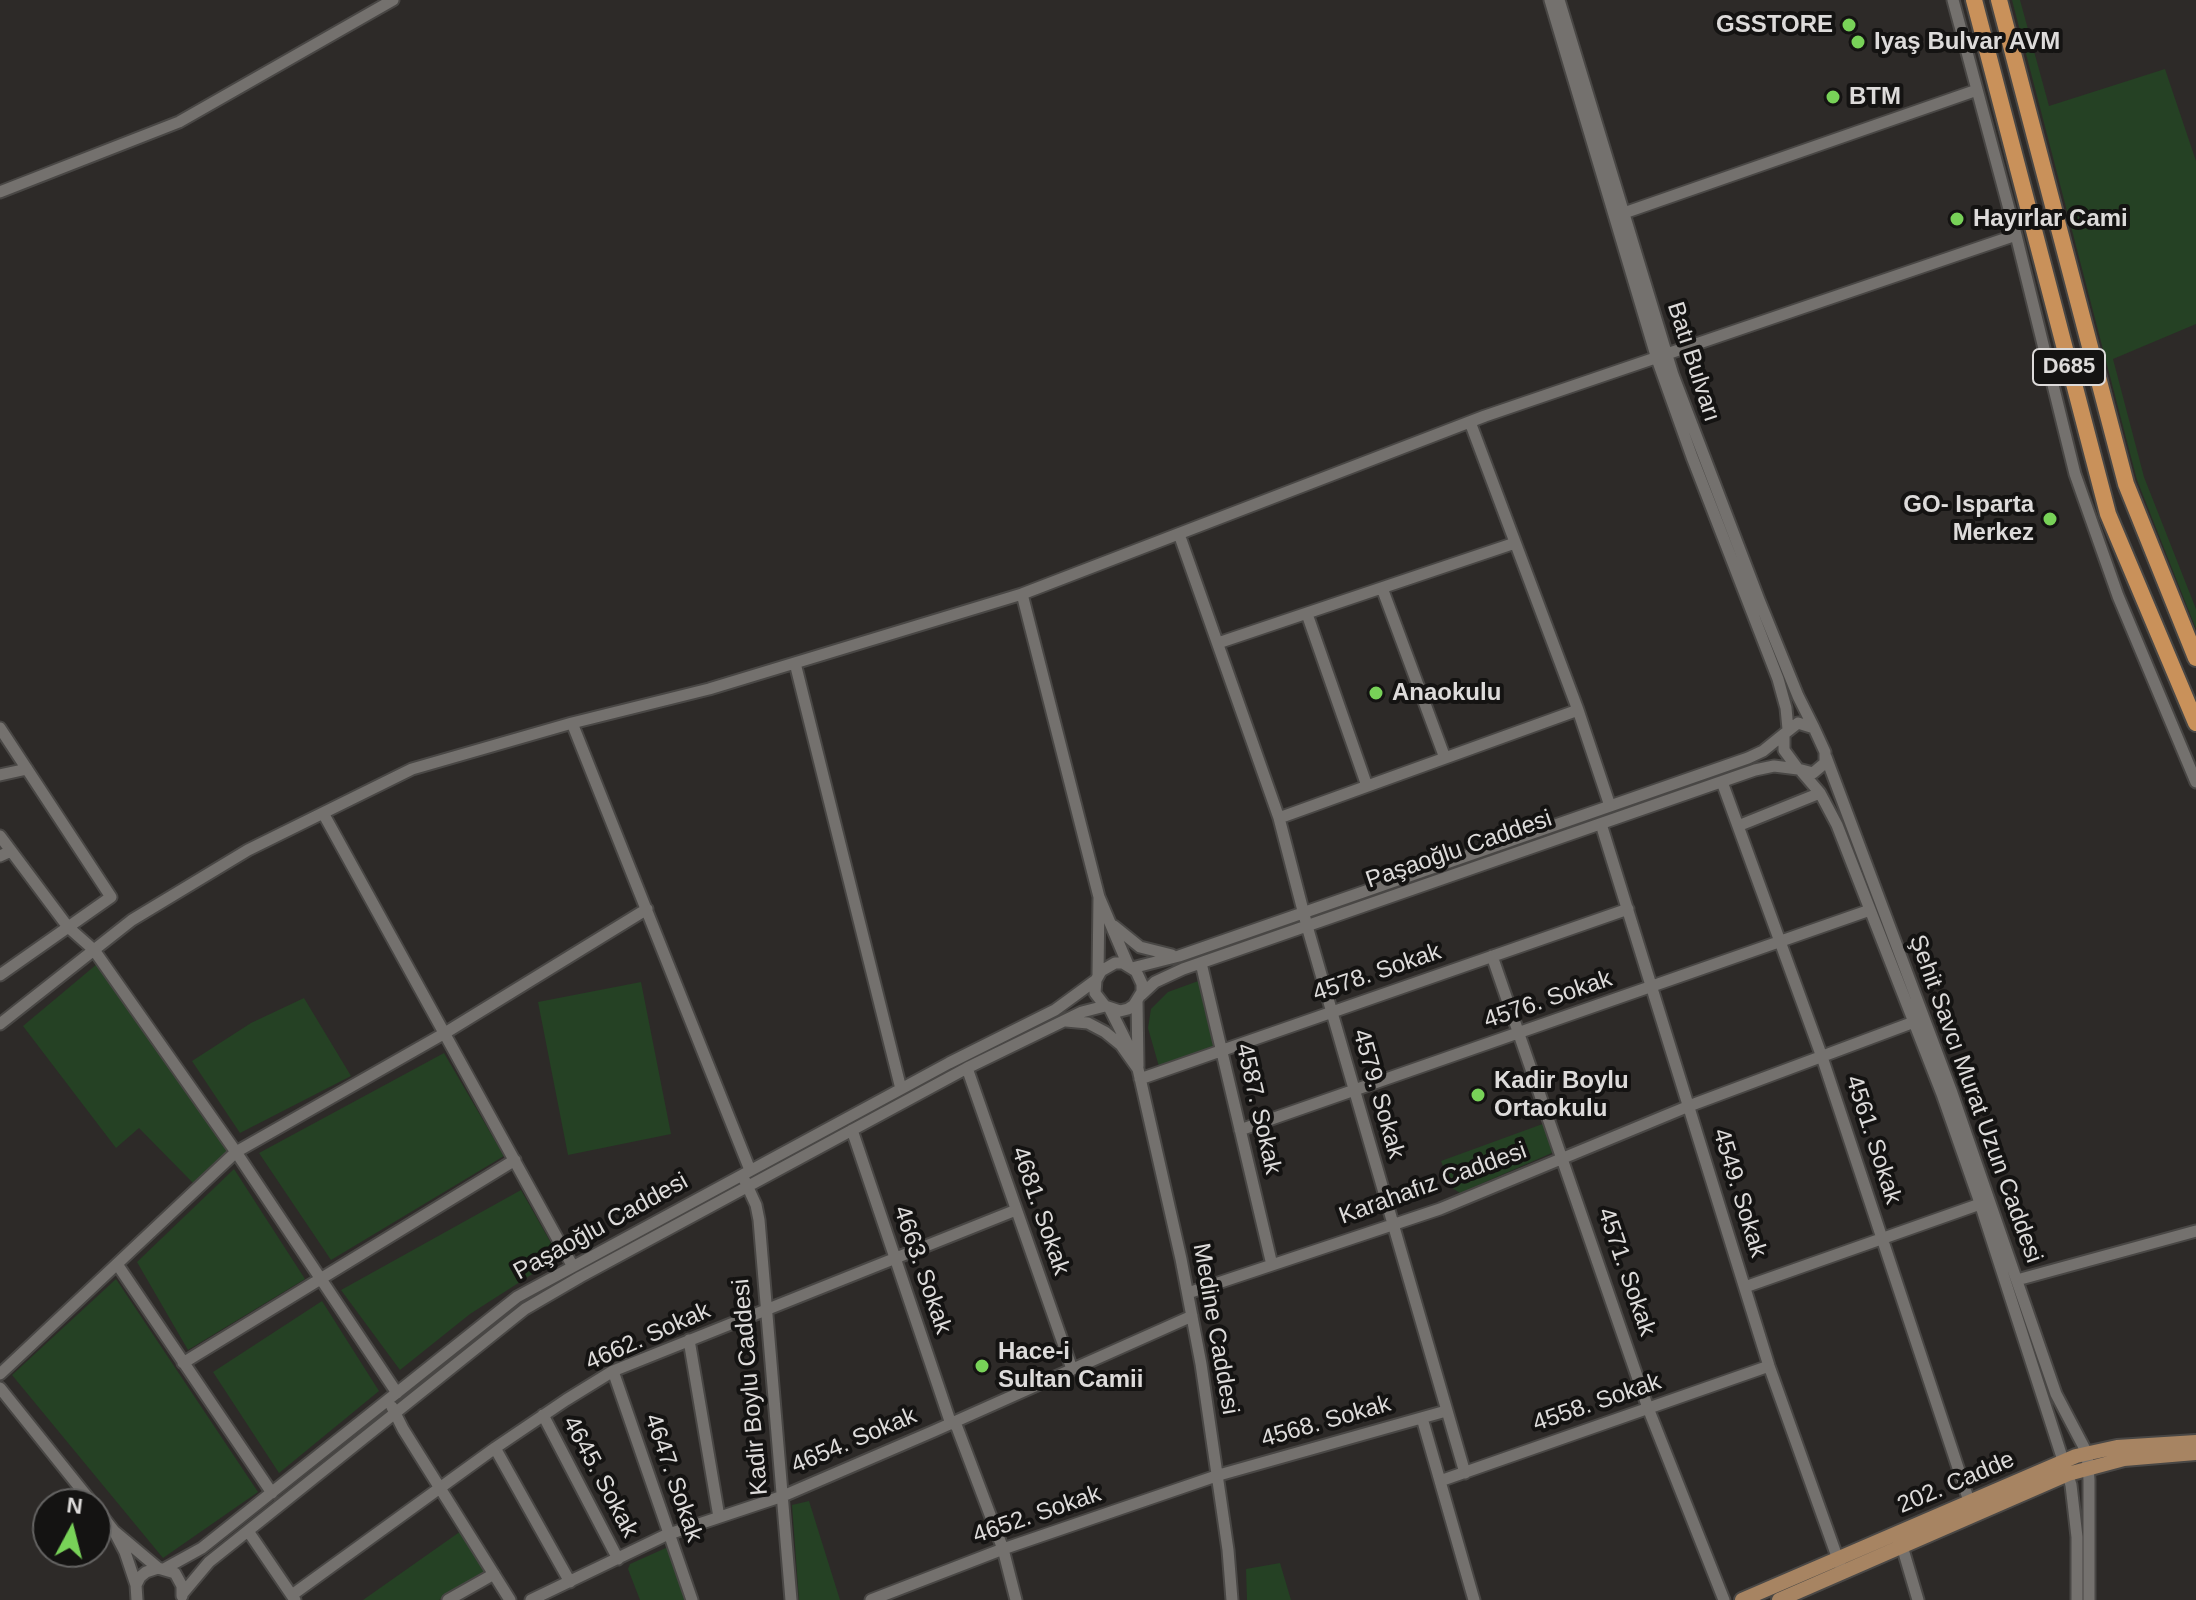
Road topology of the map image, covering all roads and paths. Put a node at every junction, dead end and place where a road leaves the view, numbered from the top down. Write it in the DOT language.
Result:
graph roads {
  1 [pos="393,0"];
  2 [pos="1550,0"];
  3 [pos="1559,0"];
  4 [pos="1953,0"];
  5 [pos="1974,0"];
  6 [pos="1999,0"];
  7 [pos="1977,90"];
  8 [pos="0,192"];
  9 [pos="1624,213"];
  10 [pos="2016,235"];
  11 [pos="1662,357"];
  12 [pos="1470,422"];
  13 [pos="1179,534"];
  14 [pos="1515,543"];
  15 [pos="1382,588"];
  16 [pos="1022,594"];
  17 [pos="1307,614"];
  18 [pos="1218,643"];
  19 [pos="2196,658"];
  20 [pos="795,663"];
  21 [pos="1578,710"];
  22 [pos="572,723"];
  23 [pos="2196,723"];
  24 [pos="0,728"];
  25 [pos="1814,728"];
  26 [pos="1786,731"];
  27 [pos="1826,757"];
  28 [pos="1445,758"];
  29 [pos="27,769"];
  30 [pos="1800,770"];
  31 [pos="0,775"];
  32 [pos="1722,782"];
  33 [pos="2196,782"];
  34 [pos="1367,786"];
  35 [pos="1820,793"];
  36 [pos="1610,806"];
  37 [pos="323,813"];
  38 [pos="1279,818"];
  39 [pos="1601,824"];
  40 [pos="1738,826"];
  41 [pos="0,836"];
  42 [pos="6,854"];
  43 [pos="1099,897"];
  44 [pos="647,909"];
  45 [pos="1628,909"];
  46 [pos="1870,910"];
  47 [pos="1303,912"];
  48 [pos="1109,920"];
  49 [pos="1307,926"];
  50 [pos="68,927"];
  51 [pos="1782,941"];
  52 [pos="94,950"];
  53 [pos="1179,956"];
  54 [pos="1492,956"];
  55 [pos="1201,963"];
  56 [pos="1130,966"];
  57 [pos="0,975"];
  58 [pos="1097,978"];
  59 [pos="1652,987"];
  60 [pos="1139,998"];
  61 [pos="1107,1008"];
  62 [pos="1332,1012"];
  63 [pos="1059,1022"];
  64 [pos="1914,1022"];
  65 [pos="0,1024"];
  66 [pos="445,1033"];
  67 [pos="1519,1033"];
  68 [pos="1222,1050"];
  69 [pos="1822,1057"];
  70 [pos="967,1068"];
  71 [pos="1139,1074"];
  72 [pos="901,1089"];
  73 [pos="1354,1091"];
  74 [pos="1689,1106"];
  75 [pos="852,1130"];
  76 [pos="1240,1130"];
  77 [pos="236,1152"];
  78 [pos="1564,1158"];
  79 [pos="515,1160"];
  80 [pos="746,1172"];
  81 [pos="748,1186"];
  82 [pos="1980,1204"];
  83 [pos="1016,1210"];
  84 [pos="1393,1224"];
  85 [pos="2196,1231"];
  86 [pos="1882,1239"];
  87 [pos="894,1257"];
  88 [pos="117,1264"];
  89 [pos="572,1265"];
  90 [pos="1272,1265"];
  91 [pos="319,1279"];
  92 [pos="2017,1280"];
  93 [pos="1745,1287"];
  94 [pos="1188,1293"];
  95 [pos="767,1311"];
  96 [pos="1192,1316"];
  97 [pos="689,1340"];
  98 [pos="183,1363"];
  99 [pos="1769,1366"];
  100 [pos="1072,1369"];
  101 [pos="613,1371"];
  102 [pos="0,1374"];
  103 [pos="0,1388"];
  104 [pos="393,1396"];
  105 [pos="1648,1408"];
  106 [pos="1446,1411"];
  107 [pos="395,1413"];
  108 [pos="543,1415"];
  109 [pos="1422,1418"];
  110 [pos="953,1423"];
  111 [pos="2196,1442"];
  112 [pos="495,1448"];
  113 [pos="2196,1453"];
  114 [pos="2088,1460"];
  115 [pos="2066,1468"];
  116 [pos="1465,1473"];
  117 [pos="1219,1475"];
  118 [pos="1440,1481"];
  119 [pos="80,1488"];
  120 [pos="440,1488"];
  121 [pos="272,1493"];
  122 [pos="783,1496"];
  123 [pos="1971,1508"];
  124 [pos="719,1517"];
  125 [pos="112,1528"];
  126 [pos="114,1531"];
  127 [pos="248,1531"];
  128 [pos="669,1534"];
  129 [pos="1902,1546"];
  130 [pos="1003,1549"];
  131 [pos="618,1559"];
  132 [pos="1840,1566"];
  133 [pos="161,1568"];
  134 [pos="494,1574"];
  135 [pos="570,1582"];
  136 [pos="135,1594"];
  137 [pos="182,1597"];
  138 [pos="294,1598"];
  139 [pos="448,1600"];
  140 [pos="510,1600"];
  141 [pos="531,1600"];
  142 [pos="692,1600"];
  143 [pos="791,1600"];
  144 [pos="871,1600"];
  145 [pos="1016,1600"];
  146 [pos="1232,1600"];
  147 [pos="1474,1600"];
  148 [pos="1724,1600"];
  149 [pos="1742,1600"];
  150 [pos="1779,1600"];
  151 [pos="1918,1600"];
  152 [pos="2077,1600"];
  153 [pos="2089,1600"];
  1 -- 8 [label="street"];
  2 -- 11 [label="street, Batı Bulvarı"];
  3 -- 9 [label="street, Batı Bulvarı"];
  4 -- 7 [label="street"];
  5 -- 23 [label="highway, D685"];
  6 -- 19 [label="highway, D685"];
  7 -- 9 [label="street"];
  7 -- 10 [label="street"];
  9 -- 11 [label="street, Batı Bulvarı"];
  10 -- 11 [label="street"];
  10 -- 33 [label="street"];
  11 -- 12 [label="street"];
  11 -- 25 [label="street, Batı Bulvarı"];
  11 -- 26 [label="street, Batı Bulvarı"];
  12 -- 13 [label="street"];
  12 -- 14 [label="street"];
  13 -- 16 [label="street"];
  13 -- 18 [label="street, 4579. Sokak"];
  14 -- 15 [label="street"];
  14 -- 21 [label="street"];
  15 -- 17 [label="street"];
  15 -- 28 [label="street"];
  16 -- 20 [label="street"];
  16 -- 43 [label="street"];
  17 -- 18 [label="street"];
  17 -- 34 [label="street"];
  18 -- 38 [label="street, 4579. Sokak"];
  20 -- 22 [label="street"];
  20 -- 72 [label="street"];
  21 -- 28 [label="street"];
  21 -- 36 [label="street"];
  22 -- 37 [label="street"];
  22 -- 44 [label="street, Kadir Boylu Caddesi"];
  24 -- 29 [label="street"];
  25 -- 26 [label="street"];
  25 -- 27 [label="street"];
  26 -- 30 [label="street"];
  26 -- 36 [label="street, Paşaoğlu Caddesi"];
  27 -- 30 [label="street"];
  27 -- 92 [label="street, Şehit Savcı Murat Uzun Caddesi"];
  28 -- 34 [label="street"];
  29 -- 31 [label="street"];
  29 -- 50 [label="street"];
  30 -- 32 [label="street, Paşaoğlu Caddesi"];
  30 -- 35 [label="street, Şehit Savcı Murat Uzun Caddesi"];
  32 -- 39 [label="street, Paşaoğlu Caddesi"];
  32 -- 40 [label="street, 4561. Sokak"];
  34 -- 38 [label="street"];
  35 -- 40 [label="street"];
  35 -- 46 [label="street, Şehit Savcı Murat Uzun Caddesi"];
  36 -- 47 [label="street, Paşaoğlu Caddesi"];
  37 -- 52 [label="street"];
  37 -- 66 [label="street"];
  38 -- 47 [label="street, 4579. Sokak"];
  39 -- 45 [label="street, 4549. Sokak"];
  39 -- 49 [label="street, Paşaoğlu Caddesi"];
  40 -- 51 [label="street, 4561. Sokak"];
  41 -- 42 [label="street"];
  42 -- 50 [label="street"];
  43 -- 48 [label="street"];
  43 -- 58 [label="street"];
  44 -- 66 [label="street"];
  44 -- 80 [label="street, Kadir Boylu Caddesi"];
  45 -- 54 [label="street, 4578. Sokak"];
  45 -- 59 [label="street, 4549. Sokak"];
  46 -- 51 [label="street, 4576. Sokak"];
  46 -- 64 [label="street, Şehit Savcı Murat Uzun Caddesi"];
  47 -- 49 [label="street, 4579. Sokak"];
  47 -- 53 [label="street, Paşaoğlu Caddesi"];
  48 -- 53 [label="street"];
  48 -- 56 [label="street"];
  49 -- 55 [label="street, Paşaoğlu Caddesi"];
  49 -- 62 [label="street, 4579. Sokak"];
  50 -- 52 [label="street"];
  50 -- 57 [label="street"];
  51 -- 59 [label="street, 4576. Sokak"];
  51 -- 69 [label="street, 4561. Sokak"];
  52 -- 65 [label="street"];
  52 -- 77 [label="street"];
  53 -- 56 [label="street, Paşaoğlu Caddesi"];
  54 -- 62 [label="street, 4578. Sokak"];
  54 -- 67 [label="street, 4571. Sokak"];
  55 -- 60 [label="street, Paşaoğlu Caddesi"];
  55 -- 68 [label="street, 4587. Sokak"];
  56 -- 58 [label="street"];
  56 -- 60 [label="street"];
  58 -- 61 [label="street"];
  58 -- 72 [label="street, Paşaoğlu Caddesi"];
  59 -- 67 [label="street, 4576. Sokak"];
  59 -- 74 [label="street, 4549. Sokak"];
  60 -- 61 [label="street"];
  60 -- 71 [label="street, Medine Caddesi"];
  61 -- 63 [label="street, Paşaoğlu Caddesi"];
  61 -- 71 [label="street, Medine Caddesi"];
  62 -- 68 [label="street, 4578. Sokak"];
  62 -- 73 [label="street, 4579. Sokak"];
  63 -- 70 [label="street, Paşaoğlu Caddesi"];
  63 -- 71 [label="street"];
  64 -- 69 [label="street, Karahafız Caddesi"];
  64 -- 82 [label="street, Şehit Savcı Murat Uzun Caddesi"];
  66 -- 77 [label="street"];
  66 -- 79 [label="street"];
  67 -- 73 [label="street, 4576. Sokak"];
  67 -- 78 [label="street, 4571. Sokak"];
  68 -- 71 [label="street, 4578. Sokak"];
  68 -- 76 [label="street, 4587. Sokak"];
  69 -- 74 [label="street, Karahafız Caddesi"];
  69 -- 86 [label="street, 4561. Sokak"];
  70 -- 75 [label="street, Paşaoğlu Caddesi"];
  70 -- 83 [label="street, 4681. Sokak"];
  71 -- 94 [label="street, Medine Caddesi"];
  72 -- 80 [label="street, Paşaoğlu Caddesi"];
  73 -- 76 [label="street, 4576. Sokak"];
  73 -- 84 [label="street, 4579. Sokak"];
  74 -- 78 [label="street, Karahafız Caddesi"];
  74 -- 93 [label="street, 4549. Sokak"];
  75 -- 81 [label="street, Paşaoğlu Caddesi"];
  75 -- 87 [label="street, 4663. Sokak"];
  76 -- 90 [label="street, 4587. Sokak"];
  77 -- 88 [label="street"];
  77 -- 91 [label="street"];
  78 -- 84 [label="street, Karahafız Caddesi"];
  78 -- 105 [label="street, 4571. Sokak"];
  79 -- 89 [label="street"];
  79 -- 91 [label="street"];
  80 -- 81 [label="street, Kadir Boylu Caddesi"];
  80 -- 89 [label="street, Paşaoğlu Caddesi"];
  81 -- 95 [label="street, Kadir Boylu Caddesi"];
  81 -- 107 [label="street, Paşaoğlu Caddesi"];
  82 -- 86 [label="street"];
  82 -- 115 [label="street, Şehit Savcı Murat Uzun Caddesi"];
  83 -- 87 [label="street, 4662. Sokak"];
  83 -- 100 [label="street, 4681. Sokak"];
  84 -- 90 [label="street, Karahafız Caddesi"];
  84 -- 106 [label="street, 4579. Sokak"];
  85 -- 92 [label="street"];
  86 -- 93 [label="street"];
  86 -- 123 [label="street, 4561. Sokak"];
  87 -- 95 [label="street, 4662. Sokak"];
  87 -- 110 [label="street, 4663. Sokak"];
  88 -- 98 [label="street"];
  88 -- 102 [label="street"];
  89 -- 104 [label="street, Paşaoğlu Caddesi"];
  90 -- 94 [label="street, Karahafız Caddesi"];
  91 -- 98 [label="street"];
  91 -- 104 [label="street"];
  92 -- 114 [label="street, Şehit Savcı Murat Uzun Caddesi"];
  93 -- 99 [label="street, 4549. Sokak"];
  94 -- 96 [label="street, Medine Caddesi"];
  95 -- 97 [label="street, 4662. Sokak"];
  95 -- 122 [label="street, Kadir Boylu Caddesi"];
  96 -- 100 [label="street, 4654. Sokak"];
  96 -- 117 [label="street, Medine Caddesi"];
  97 -- 101 [label="street, 4662. Sokak"];
  97 -- 124 [label="street"];
  98 -- 121 [label="street"];
  99 -- 105 [label="street, 4558. Sokak"];
  99 -- 132 [label="street, 4549. Sokak"];
  100 -- 110 [label="street, 4654. Sokak"];
  101 -- 108 [label="street, 4662. Sokak"];
  101 -- 128 [label="street, 4647. Sokak"];
  103 -- 119 [label="street"];
  104 -- 107 [label="street"];
  104 -- 121 [label="street, Paşaoğlu Caddesi"];
  105 -- 116 [label="street, 4558. Sokak"];
  105 -- 148 [label="street, 4571. Sokak"];
  106 -- 109 [label="street, 4568. Sokak"];
  106 -- 116 [label="street, 4579. Sokak"];
  107 -- 120 [label="street"];
  107 -- 127 [label="street, Paşaoğlu Caddesi"];
  108 -- 112 [label="street, 4662. Sokak"];
  108 -- 131 [label="street, 4645. Sokak"];
  109 -- 117 [label="street, 4568. Sokak"];
  109 -- 118 [label="street"];
  110 -- 122 [label="street, 4654. Sokak"];
  110 -- 130 [label="street, 4663. Sokak"];
  111 -- 114 [label="main road, 202. Cadde"];
  112 -- 120 [label="street, 4662. Sokak"];
  112 -- 135 [label="street"];
  113 -- 114 [label="main road, 202. Cadde"];
  114 -- 115 [label="main road, 202. Cadde"];
  114 -- 153 [label="street"];
  115 -- 123 [label="main road, 202. Cadde"];
  115 -- 152 [label="street, Şehit Savcı Murat Uzun Caddesi"];
  116 -- 118 [label="street, 4558. Sokak"];
  117 -- 130 [label="street, 4652. Sokak"];
  117 -- 146 [label="street, Medine Caddesi"];
  118 -- 147 [label="street"];
  120 -- 134 [label="street"];
  120 -- 138 [label="street, 4662. Sokak"];
  121 -- 133 [label="street, Paşaoğlu Caddesi"];
  122 -- 124 [label="street, 4654. Sokak"];
  122 -- 143 [label="street, Kadir Boylu Caddesi"];
  123 -- 129 [label="main road, 202. Cadde"];
  123 -- 132 [label="main road, 202. Cadde"];
  124 -- 128 [label="street, 4654. Sokak"];
  125 -- 126 [label="street"];
  126 -- 133 [label="street"];
  126 -- 136 [label="street"];
  127 -- 137 [label="street, Paşaoğlu Caddesi"];
  127 -- 138 [label="street"];
  128 -- 131 [label="street, 4654. Sokak"];
  128 -- 142 [label="street, 4647. Sokak"];
  129 -- 132 [label="main road, 202. Cadde"];
  129 -- 151 [label="street"];
  130 -- 144 [label="street, 4652. Sokak"];
  130 -- 145 [label="street, 4663. Sokak"];
  131 -- 135 [label="street, 4654. Sokak"];
  132 -- 149 [label="main road, 202. Cadde"];
  132 -- 150 [label="main road, 202. Cadde"];
  133 -- 136 [label="street, Paşaoğlu Caddesi"];
  133 -- 137 [label="street"];
  134 -- 139 [label="street"];
  134 -- 140 [label="street"];
  135 -- 141 [label="street, 4654. Sokak"];
}
